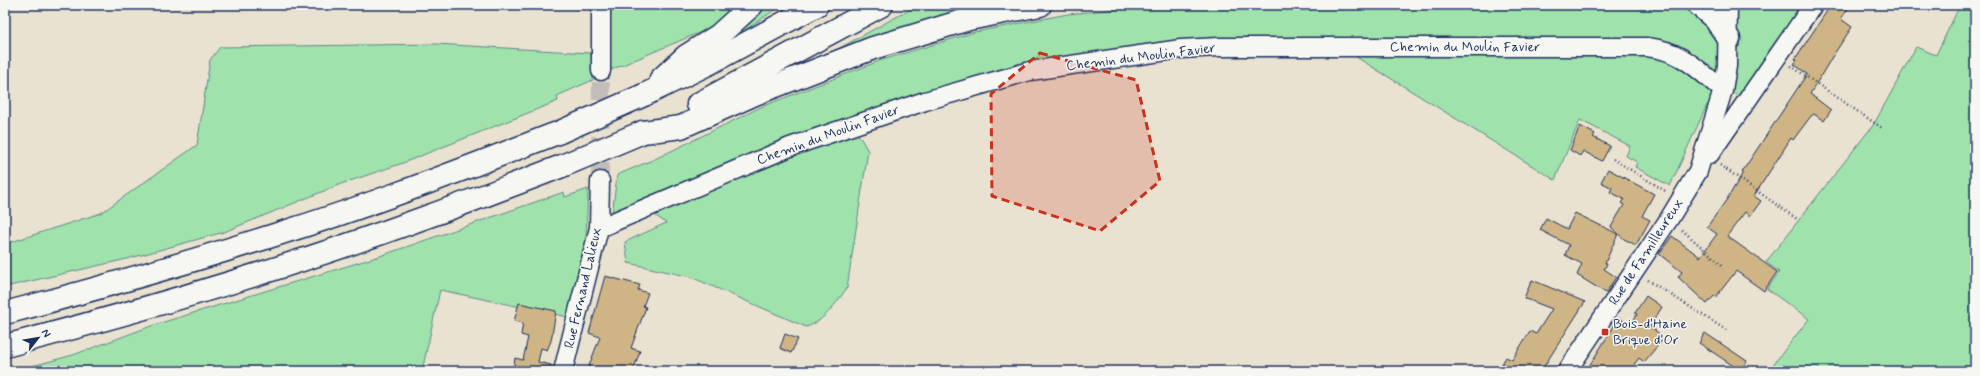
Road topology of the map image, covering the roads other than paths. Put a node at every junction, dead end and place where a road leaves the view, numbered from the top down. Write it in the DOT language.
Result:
graph roads {
  1 [pos="601,5"];
  2 [pos="752,5"];
  3 [pos="817,5"];
  4 [pos="882,5"];
  5 [pos="1040,5"];
  6 [pos="1698,5"];
  7 [pos="1728,5"];
  8 [pos="1813,5"];
  9 [pos="1729,39"];
  10 [pos="601,71"];
  11 [pos="1723,90"];
  12 [pos="644,95"];
  13 [pos="643,132"];
  14 [pos="1703,164"];
  15 [pos="600,181"];
  16 [pos="599,228"];
  17 [pos="5,312"];
  18 [pos="5,346"];
  19 [pos="563,371"];
  20 [pos="1567,371"];
  1 -- 10 [label="street"];
  2 -- 12 [label="highway"];
  3 -- 12 [label="highway"];
  4 -- 13 [label="highway"];
  5 -- 13 [label="highway"];
  6 -- 9 [label="highway"];
  7 -- 9 [label="street, Rue de Familleureux"];
  8 -- 14 [label="street, Rue de Familleureux"];
  9 -- 11 [label="street, Rue de Familleureux"];
  11 -- 14 [label="street, Rue de Familleureux"];
  11 -- 16 [label="street, Chemin du Moulin Favier"];
  12 -- 17 [label="highway, bridge"];
  13 -- 18 [label="highway, bridge"];
  14 -- 20 [label="street, Rue de Familleureux"];
  15 -- 16 [label="street, Rue Fernand Lalieux"];
  16 -- 19 [label="street, Rue Fernand Lalieux"];
}
